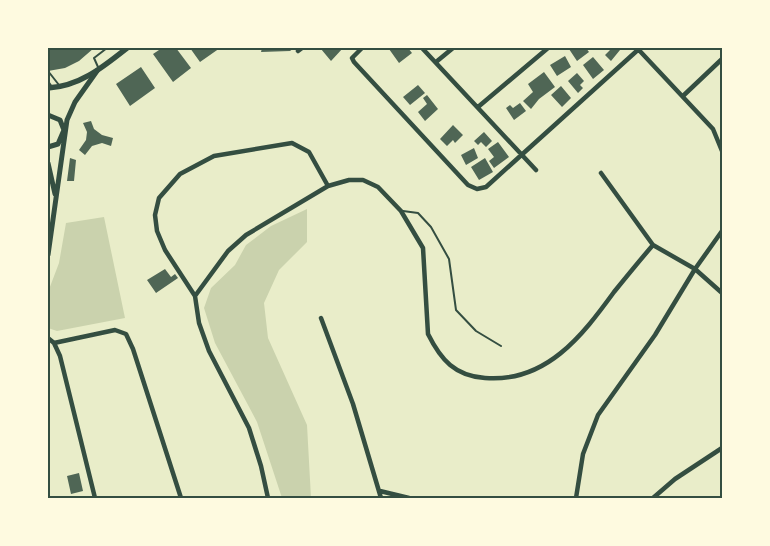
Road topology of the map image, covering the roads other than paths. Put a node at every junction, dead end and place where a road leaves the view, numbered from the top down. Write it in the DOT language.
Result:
graph roads {
  1 [pos="107,48"];
  2 [pos="127,48"];
  3 [pos="302,48"];
  4 [pos="362,48"];
  5 [pos="422,48"];
  6 [pos="453,48"];
  7 [pos="548,48"];
  8 [pos="638,48"];
  9 [pos="298,52"];
  10 [pos="722,58"];
  11 [pos="436,62"];
  12 [pos="99,69"];
  13 [pos="48,71"];
  14 [pos="48,81"];
  15 [pos="61,87"];
  16 [pos="50,88"];
  17 [pos="684,96"];
  18 [pos="478,107"];
  19 [pos="48,115"];
  20 [pos="64,134"];
  21 [pos="48,147"];
  22 [pos="722,151"];
  23 [pos="521,155"];
  24 [pos="48,164"];
  25 [pos="536,170"];
  26 [pos="601,173"];
  27 [pos="328,186"];
  28 [pos="56,199"];
  29 [pos="401,211"];
  30 [pos="722,231"];
  31 [pos="653,245"];
  32 [pos="48,256"];
  33 [pos="694,268"];
  34 [pos="722,293"];
  35 [pos="195,296"];
  36 [pos="321,318"];
  37 [pos="48,338"];
  38 [pos="54,343"];
  39 [pos="501,346"];
  40 [pos="722,448"];
  41 [pos="380,491"];
  42 [pos="95,498"];
  43 [pos="181,498"];
  44 [pos="268,498"];
  45 [pos="381,498"];
  46 [pos="409,498"];
  47 [pos="576,498"];
  48 [pos="653,498"];
  1 -- 12 [label="lane"];
  2 -- 12 [label="main road"];
  3 -- 9 [label="street"];
  4 -- 23 [label="street"];
  5 -- 11 [label="street"];
  6 -- 11 [label="street"];
  7 -- 18 [label="street"];
  8 -- 17 [label="street"];
  8 -- 23 [label="street"];
  10 -- 17 [label="street"];
  11 -- 18 [label="street"];
  12 -- 15 [label="main road"];
  12 -- 20 [label="street"];
  13 -- 15 [label="lane"];
  14 -- 16 [label="lane"];
  15 -- 16 [label="main road"];
  17 -- 22 [label="street"];
  18 -- 23 [label="street"];
  19 -- 20 [label="street"];
  20 -- 21 [label="street"];
  20 -- 28 [label="street"];
  23 -- 25 [label="street"];
  24 -- 28 [label="street"];
  26 -- 31 [label="street"];
  27 -- 29 [label="street"];
  27 -- 35 [label="street"];
  27 -- 35 [label="street"];
  28 -- 32 [label="street"];
  29 -- 31 [label="street"];
  29 -- 39 [label="lane"];
  30 -- 33 [label="street"];
  31 -- 33 [label="street"];
  33 -- 34 [label="street"];
  33 -- 47 [label="street"];
  35 -- 44 [label="street"];
  36 -- 41 [label="street"];
  37 -- 38 [label="street"];
  38 -- 42 [label="street"];
  38 -- 43 [label="street"];
  40 -- 48 [label="street"];
  41 -- 45 [label="street"];
  41 -- 46 [label="street"];
}
